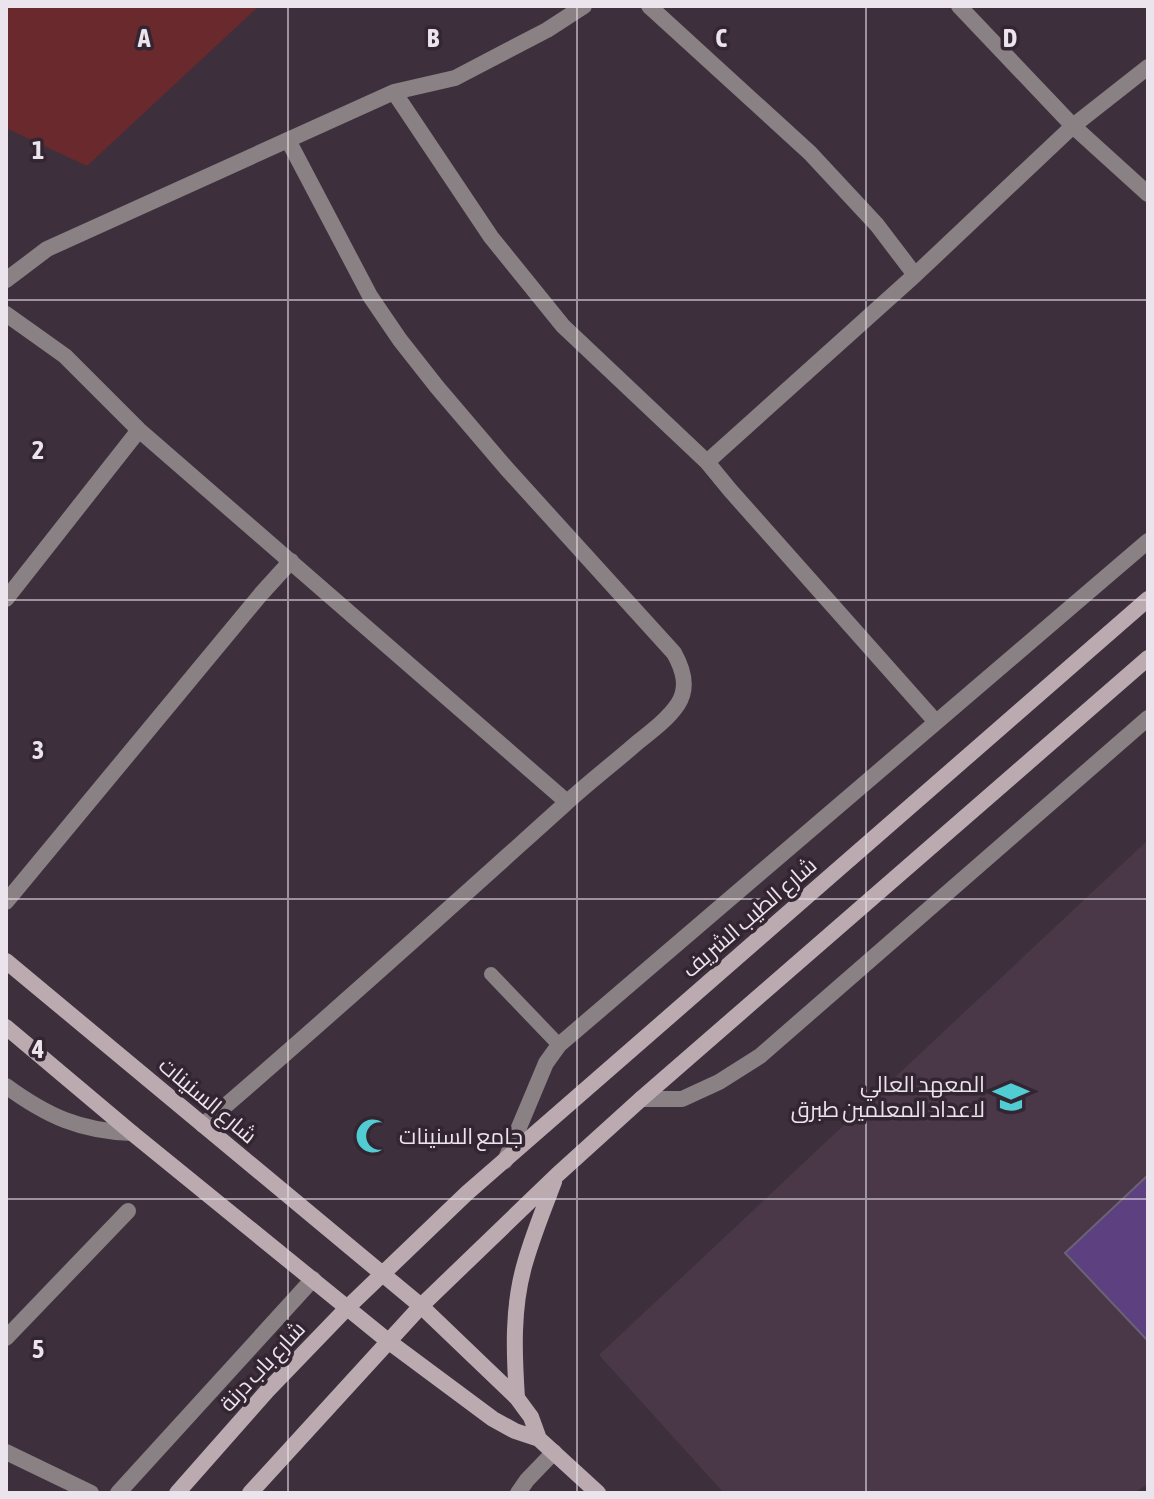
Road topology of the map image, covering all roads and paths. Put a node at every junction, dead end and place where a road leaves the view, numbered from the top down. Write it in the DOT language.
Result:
graph roads {
  1 [pos="584,6"];
  2 [pos="649,6"];
  3 [pos="959,6"];
  4 [pos="1148,67"];
  5 [pos="394,92"];
  6 [pos="1073,126"];
  7 [pos="288,140"];
  8 [pos="1148,194"];
  9 [pos="915,275"];
  10 [pos="6,280"];
  11 [pos="6,314"];
  12 [pos="139,430"];
  13 [pos="707,462"];
  14 [pos="1148,541"];
  15 [pos="291,561"];
  16 [pos="6,599"];
  17 [pos="1148,599"];
  18 [pos="1148,658"];
  19 [pos="1148,718"];
  20 [pos="936,722"];
  21 [pos="567,802"];
  22 [pos="6,902"];
  23 [pos="6,961"];
  24 [pos="491,974"];
  25 [pos="6,1027"];
  26 [pos="559,1045"];
  27 [pos="6,1086"];
  28 [pos="641,1099"];
  29 [pos="203,1125"];
  30 [pos="132,1133"];
  31 [pos="505,1161"];
  32 [pos="557,1175"];
  33 [pos="128,1211"];
  34 [pos="383,1273"];
  35 [pos="313,1279"];
  36 [pos="421,1306"];
  37 [pos="348,1307"];
  38 [pos="6,1338"];
  39 [pos="388,1341"];
  40 [pos="517,1398"];
  41 [pos="539,1439"];
  42 [pos="6,1452"];
  43 [pos="554,1452"];
  44 [pos="91,1493"];
  45 [pos="118,1493"];
  46 [pos="177,1493"];
  47 [pos="253,1493"];
  48 [pos="518,1493"];
  49 [pos="598,1493"];
  1 -- 5 [label="street"];
  2 -- 9 [label="street"];
  3 -- 6 [label="street"];
  4 -- 6 [label="street"];
  5 -- 7 [label="street"];
  5 -- 13 [label="street"];
  6 -- 8 [label="street"];
  6 -- 9 [label="street"];
  7 -- 10 [label="street"];
  7 -- 21 [label="street"];
  9 -- 13 [label="street"];
  11 -- 12 [label="street"];
  12 -- 15 [label="street"];
  12 -- 16 [label="street"];
  13 -- 20 [label="street"];
  14 -- 20 [label="street"];
  15 -- 21 [label="street"];
  15 -- 22 [label="street"];
  17 -- 31 [label="main road, شارع الطيب الشريف"];
  18 -- 28 [label="main road"];
  19 -- 28 [label="street"];
  20 -- 26 [label="street"];
  21 -- 29 [label="street"];
  23 -- 29 [label="main road, شارع السنينات"];
  24 -- 26 [label="lane"];
  25 -- 30 [label="main road"];
  26 -- 31 [label="street"];
  27 -- 30 [label="street"];
  28 -- 32 [label="main road"];
  29 -- 34 [label="main road, شارع السنينات"];
  30 -- 35 [label="main road"];
  31 -- 34 [label="main road, شارع الطيب الشريف"];
  32 -- 36 [label="main road"];
  32 -- 40 [label="main road"];
  33 -- 38 [label="street"];
  34 -- 36 [label="main road, شارع السنينات"];
  34 -- 37 [label="main road, شارع باب درنة"];
  35 -- 37 [label="main road"];
  35 -- 45 [label="street"];
  36 -- 39 [label="main road"];
  36 -- 40 [label="main road, شارع السنينات"];
  37 -- 39 [label="main road"];
  37 -- 46 [label="main road, شارع باب درنة"];
  39 -- 41 [label="main road"];
  39 -- 47 [label="main road"];
  40 -- 41 [label="main road"];
  41 -- 43 [label="main road"];
  42 -- 44 [label="street"];
  43 -- 48 [label="street"];
  43 -- 49 [label="main road"];
}
